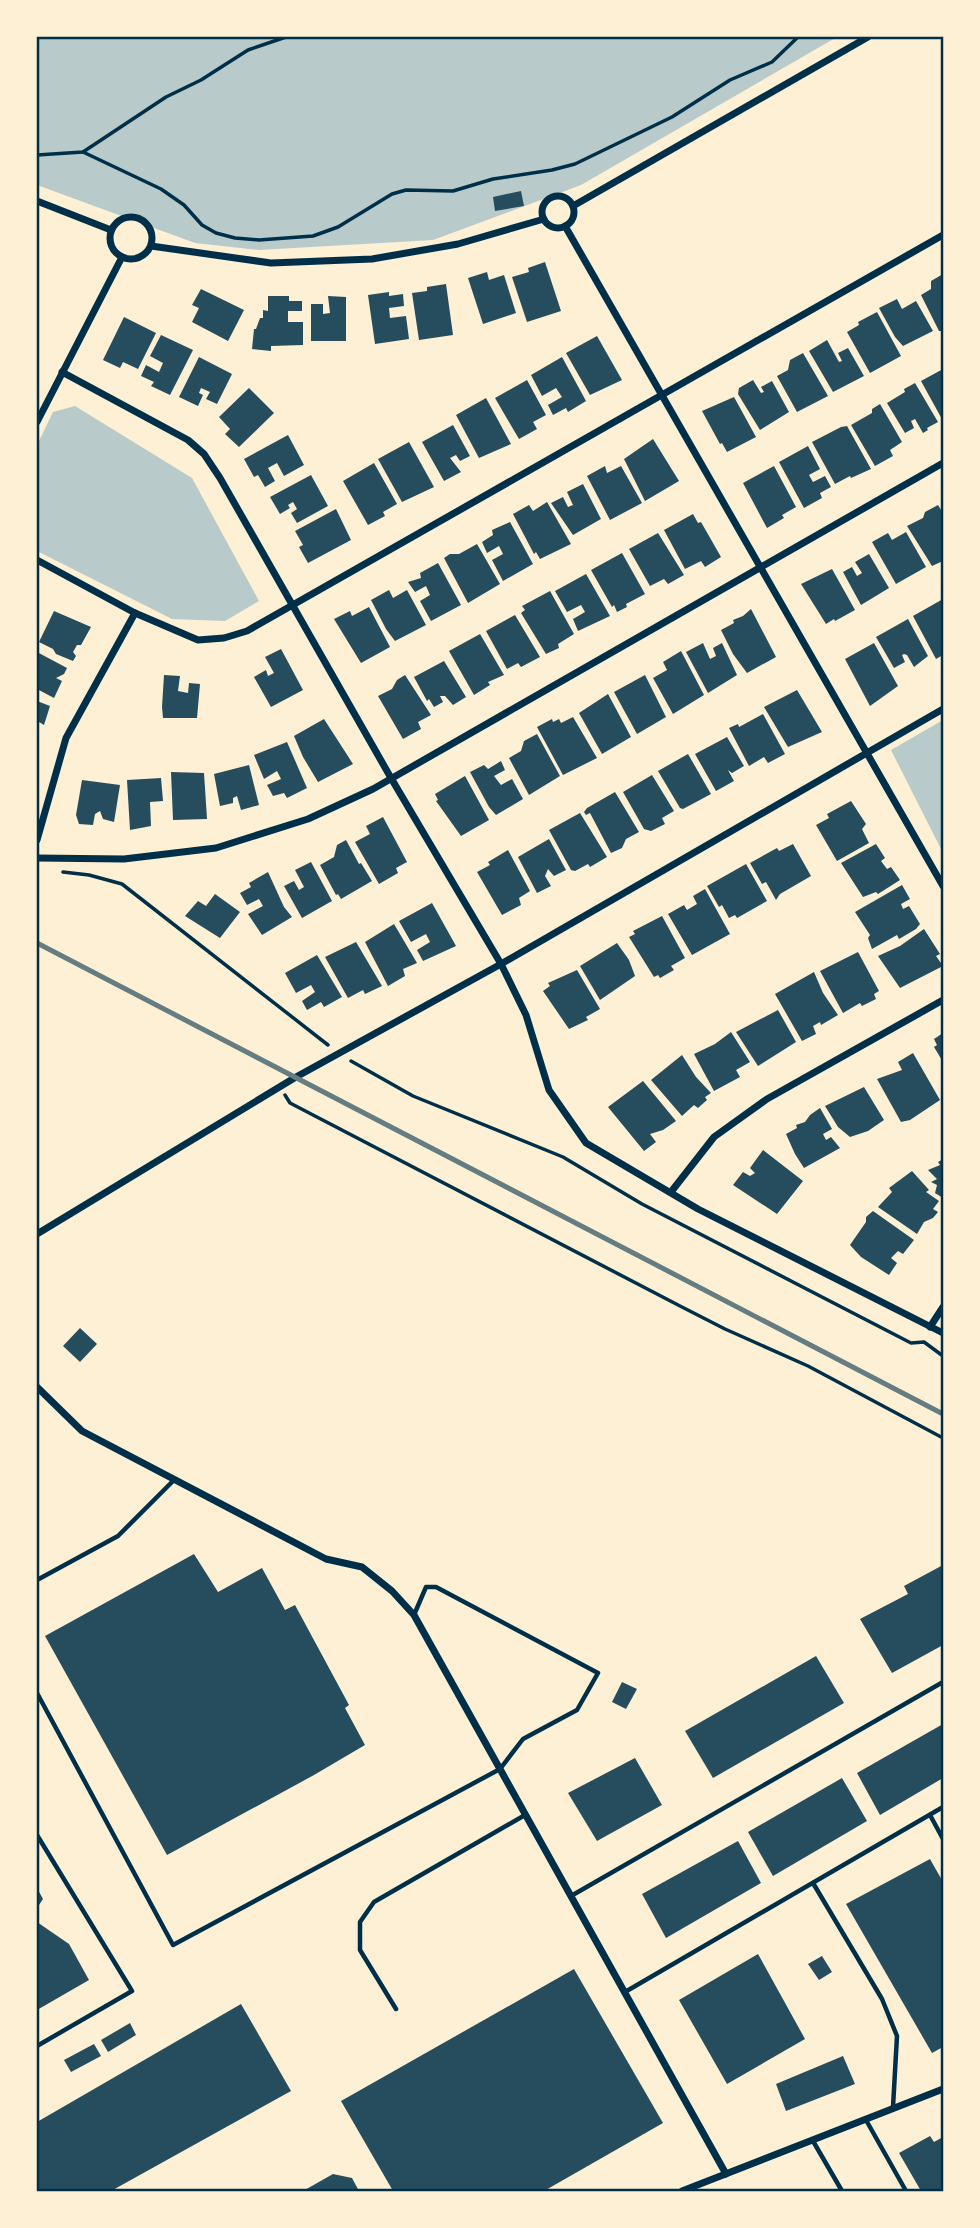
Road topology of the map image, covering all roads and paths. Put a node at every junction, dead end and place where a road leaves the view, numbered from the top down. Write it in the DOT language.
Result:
graph roads {
  1 [pos="286,37"];
  2 [pos="798,37"];
  3 [pos="868,37"];
  4 [pos="83,152"];
  5 [pos="37,155"];
  6 [pos="37,201"];
  7 [pos="573,206"];
  8 [pos="544,219"];
  9 [pos="565,226"];
  10 [pos="111,230"];
  11 [pos="943,235"];
  12 [pos="151,246"];
  13 [pos="122,257"];
  14 [pos="62,372"];
  15 [pos="662,395"];
  16 [pos="37,422"];
  17 [pos="943,463"];
  18 [pos="37,560"];
  19 [pos="761,567"];
  20 [pos="293,604"];
  21 [pos="135,613"];
  22 [pos="943,709"];
  23 [pos="867,753"];
  24 [pos="391,778"];
  25 [pos="37,839"];
  26 [pos="37,858"];
  27 [pos="63,872"];
  28 [pos="943,886"];
  29 [pos="501,964"];
  30 [pos="943,1000"];
  31 [pos="326,1044"];
  32 [pos="354,1063"];
  33 [pos="280,1087"];
  34 [pos="671,1192"];
  35 [pos="37,1234"];
  36 [pos="943,1307"];
  37 [pos="930,1326"];
  38 [pos="943,1334"];
  39 [pos="943,1356"];
  40 [pos="37,1387"];
  41 [pos="943,1438"];
  42 [pos="174,1480"];
  43 [pos="37,1580"];
  44 [pos="414,1615"];
  45 [pos="943,1682"];
  46 [pos="37,1693"];
  47 [pos="500,1769"];
  48 [pos="943,1807"];
  49 [pos="525,1815"];
  50 [pos="930,1815"];
  51 [pos="37,1835"];
  52 [pos="943,1839"];
  53 [pos="813,1883"];
  54 [pos="570,1896"];
  55 [pos="624,1992"];
  56 [pos="396,2010"];
  57 [pos="37,2046"];
  58 [pos="943,2089"];
  59 [pos="893,2108"];
  60 [pos="865,2119"];
  61 [pos="813,2141"];
  62 [pos="726,2174"];
  63 [pos="699,2188"];
  64 [pos="682,2191"];
  65 [pos="842,2191"];
  66 [pos="906,2191"];
  1 -- 4 [label="path"];
  2 -- 4 [label="path"];
  3 -- 7 [label="street"];
  4 -- 5 [label="path"];
  6 -- 10 [label="street"];
  7 -- 8 [label="street"];
  7 -- 9 [label="street"];
  8 -- 9 [label="street"];
  8 -- 12 [label="street"];
  9 -- 15 [label="street"];
  10 -- 12 [label="street"];
  10 -- 13 [label="street"];
  11 -- 15 [label="street"];
  12 -- 13 [label="street"];
  13 -- 14 [label="street"];
  14 -- 16 [label="street"];
  14 -- 20 [label="street"];
  15 -- 19 [label="street"];
  15 -- 20 [label="street"];
  17 -- 19 [label="street"];
  18 -- 21 [label="street"];
  19 -- 23 [label="street"];
  19 -- 24 [label="street"];
  20 -- 21 [label="street"];
  20 -- 24 [label="street"];
  21 -- 25 [label="street"];
  22 -- 23 [label="street"];
  23 -- 28 [label="street"];
  23 -- 29 [label="street"];
  24 -- 26 [label="street"];
  24 -- 29 [label="street"];
  27 -- 31 [label="path"];
  29 -- 33 [label="street"];
  29 -- 34 [label="street"];
  30 -- 34 [label="street"];
  32 -- 39 [label="path"];
  33 -- 35 [label="street"];
  33 -- 41 [label="path"];
  34 -- 37 [label="street"];
  36 -- 37 [label="street"];
  37 -- 38 [label="street"];
  40 -- 42 [label="street"];
  42 -- 43 [label="lane"];
  42 -- 44 [label="street"];
  44 -- 47 [label="street"];
  44 -- 47 [label="lane"];
  45 -- 54 [label="lane"];
  46 -- 47 [label="lane"];
  47 -- 49 [label="street"];
  48 -- 50 [label="lane"];
  49 -- 54 [label="street"];
  49 -- 56 [label="lane"];
  50 -- 52 [label="lane"];
  50 -- 53 [label="lane"];
  51 -- 57 [label="lane"];
  53 -- 55 [label="lane"];
  53 -- 59 [label="lane"];
  54 -- 55 [label="street"];
  55 -- 62 [label="street"];
  58 -- 59 [label="street"];
  59 -- 60 [label="street"];
  60 -- 61 [label="street"];
  60 -- 66 [label="lane"];
  61 -- 62 [label="street"];
  61 -- 65 [label="lane"];
  62 -- 63 [label="street"];
  63 -- 64 [label="street"];
}
